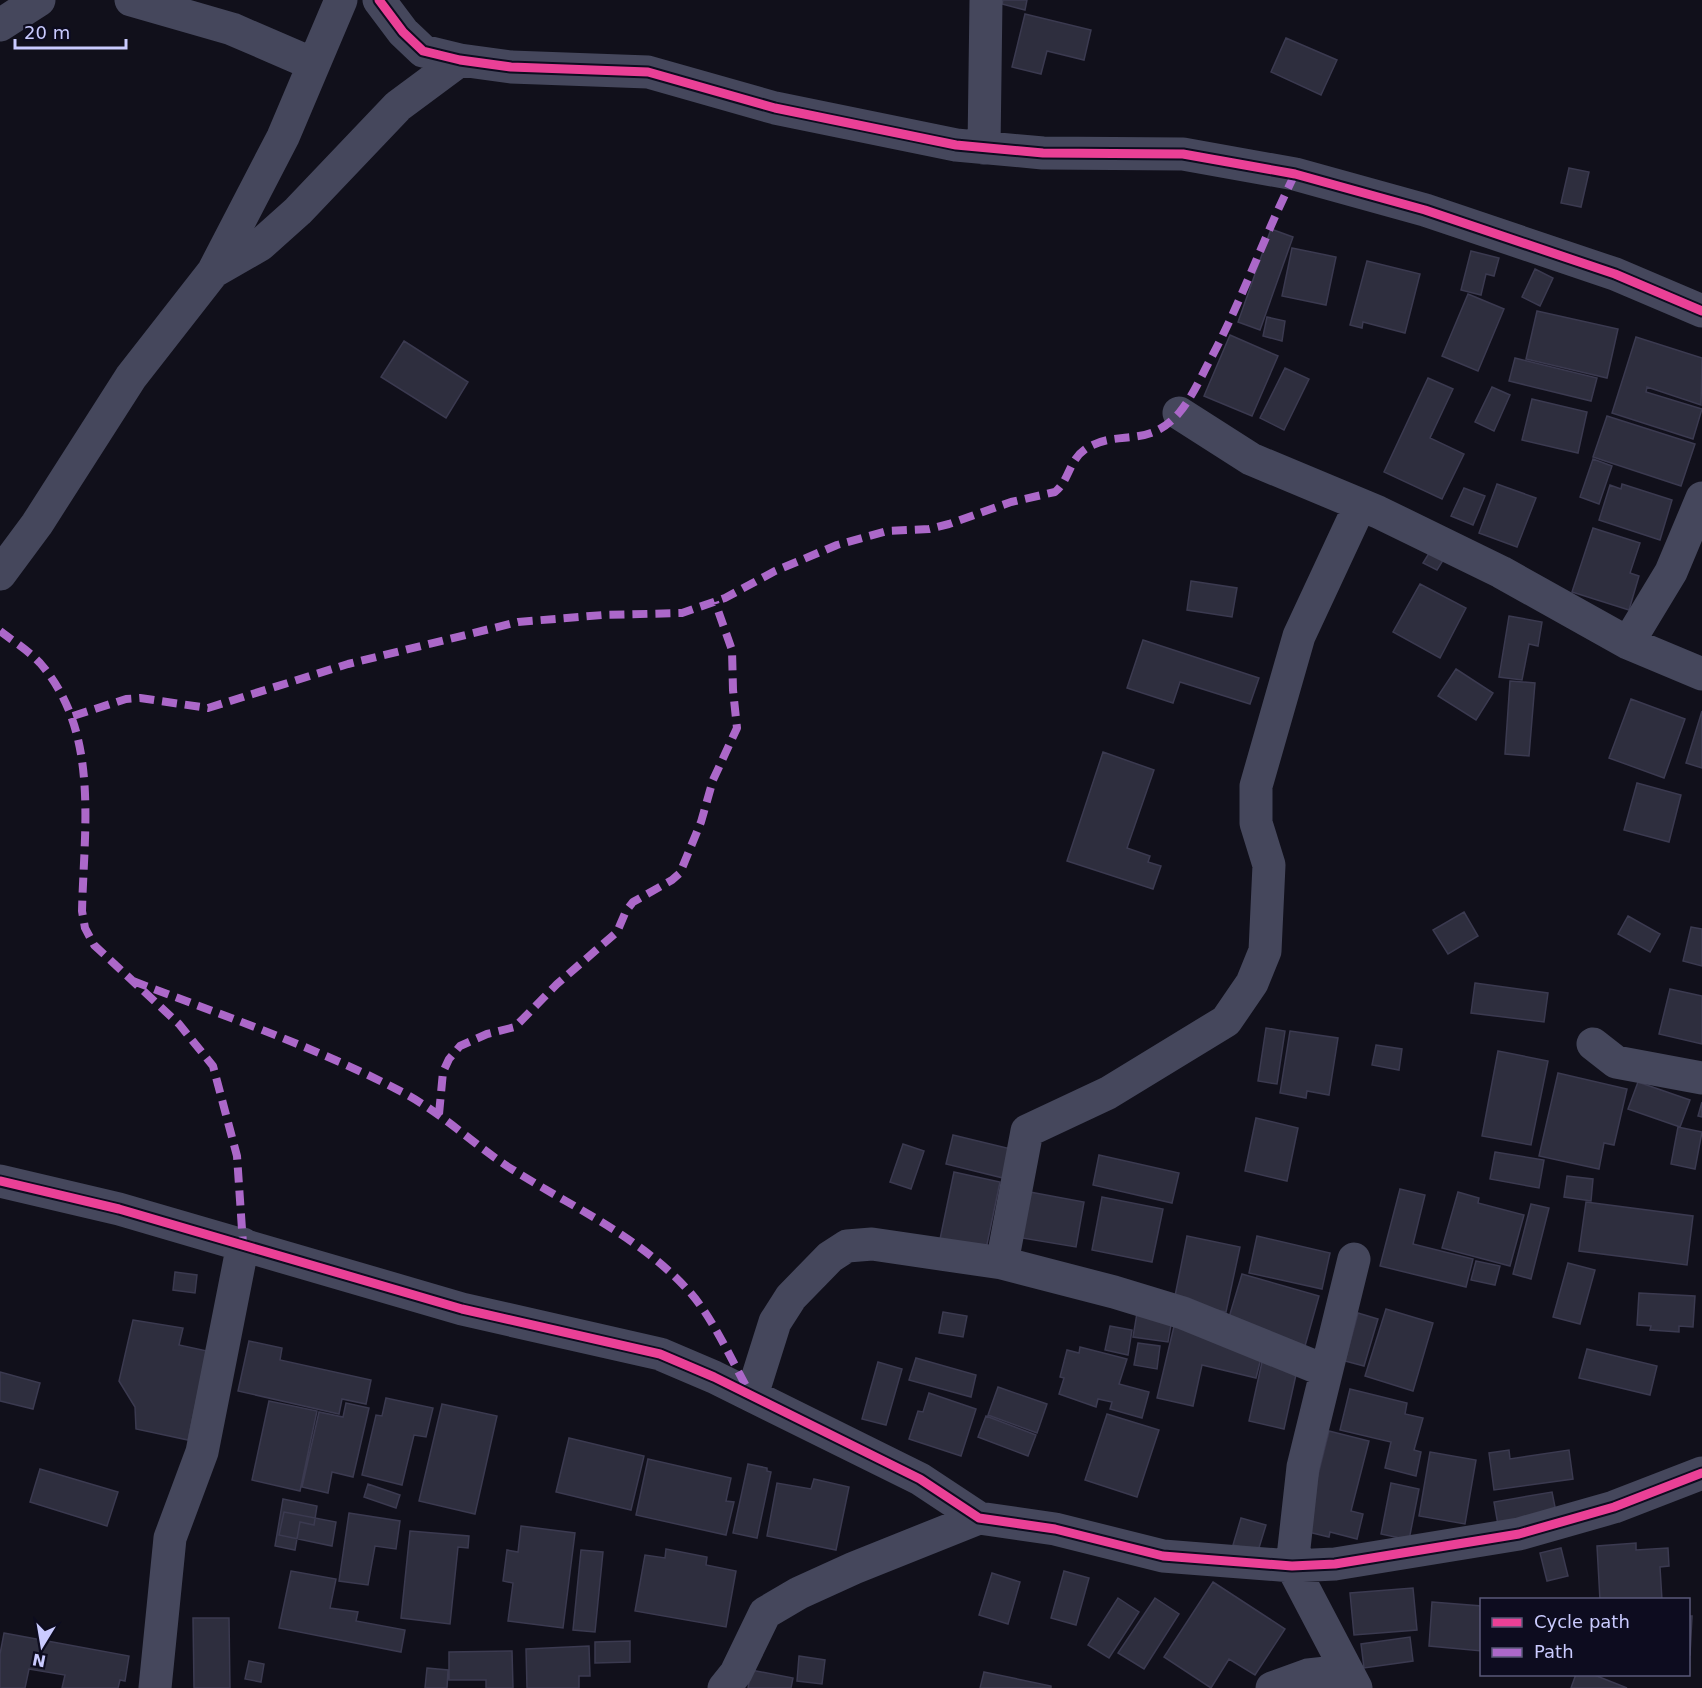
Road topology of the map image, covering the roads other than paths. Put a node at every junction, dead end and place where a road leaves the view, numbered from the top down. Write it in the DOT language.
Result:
graph roads {
  1 [pos="39,0"];
  2 [pos="131,0"];
  3 [pos="341,0"];
  4 [pos="380,0"];
  5 [pos="986,0"];
  6 [pos="0,25"];
  7 [pos="460,60"];
  8 [pos="313,64"];
  9 [pos="984,148"];
  10 [pos="213,272"];
  11 [pos="1702,311"];
  12 [pos="1179,413"];
  13 [pos="1702,498"];
  14 [pos="1360,505"];
  15 [pos="0,574"];
  16 [pos="1628,643"];
  17 [pos="1702,674"];
  18 [pos="1593,1044"];
  19 [pos="1702,1078"];
  20 [pos="0,1181"];
  21 [pos="243,1244"];
  22 [pos="1354,1258"];
  23 [pos="1002,1263"];
  24 [pos="1326,1371"];
  25 [pos="752,1395"];
  26 [pos="1702,1473"];
  27 [pos="979,1518"];
  28 [pos="1292,1566"];
  29 [pos="1351,1680"];
  30 [pos="155,1688"];
  31 [pos="724,1688"];
  32 [pos="1272,1688"];
  1 -- 6 [label="street"];
  2 -- 8 [label="street"];
  3 -- 8 [label="street"];
  4 -- 7 [label="street"];
  5 -- 9 [label="street"];
  7 -- 9 [label="street"];
  7 -- 10 [label="street"];
  8 -- 10 [label="street"];
  9 -- 11 [label="street"];
  10 -- 15 [label="street"];
  12 -- 14 [label="street"];
  13 -- 16 [label="street"];
  14 -- 16 [label="street"];
  14 -- 23 [label="street"];
  16 -- 17 [label="street"];
  18 -- 19 [label="street"];
  20 -- 21 [label="street"];
  21 -- 25 [label="street"];
  21 -- 30 [label="street"];
  22 -- 24 [label="street"];
  23 -- 24 [label="street"];
  23 -- 25 [label="street"];
  24 -- 28 [label="street"];
  25 -- 27 [label="street"];
  26 -- 28 [label="street"];
  27 -- 28 [label="street"];
  27 -- 31 [label="street"];
  28 -- 29 [label="street"];
  29 -- 32 [label="street"];
}
